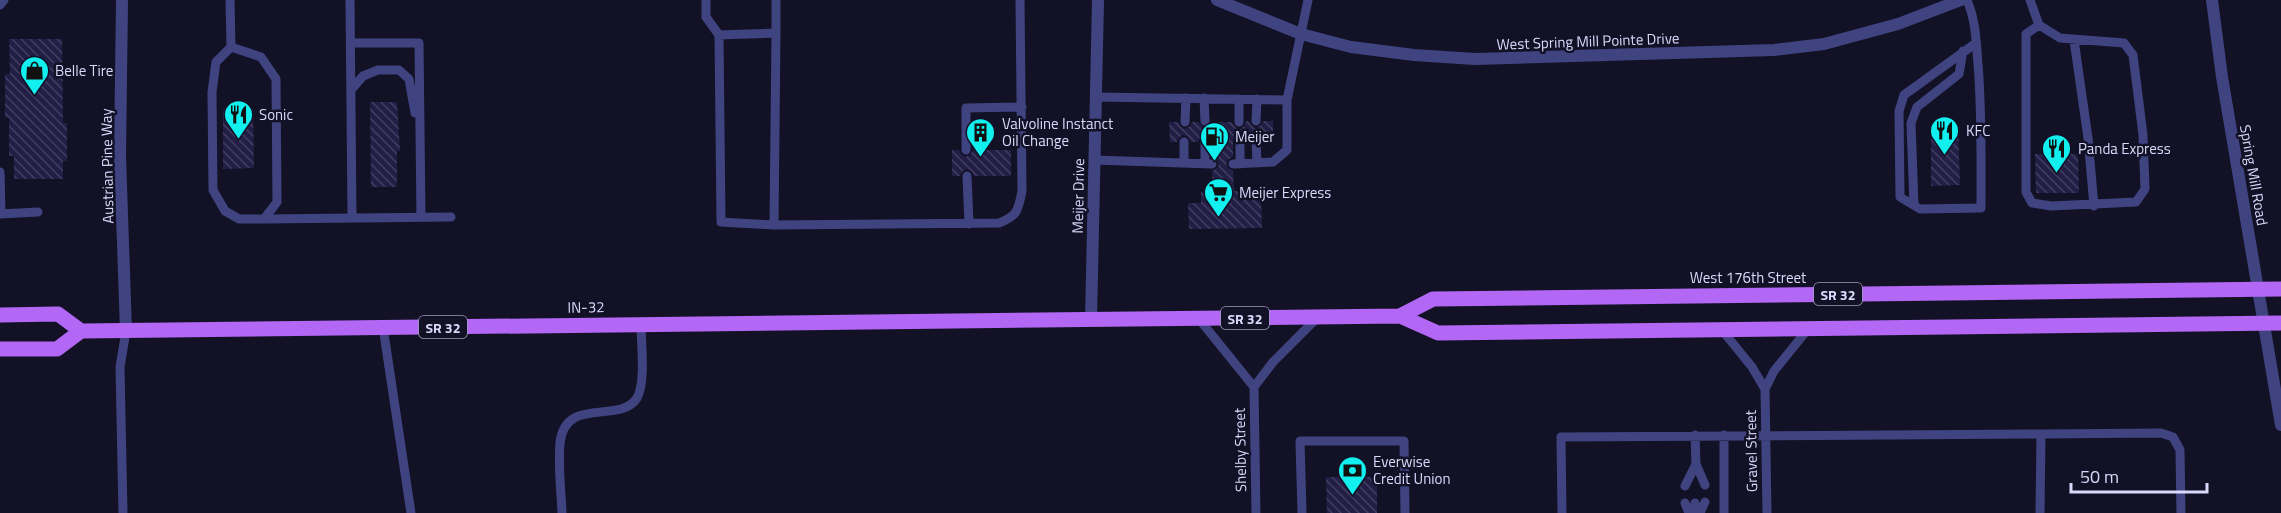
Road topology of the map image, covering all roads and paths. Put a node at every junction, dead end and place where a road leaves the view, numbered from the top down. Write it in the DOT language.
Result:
graph roads {
  1 [pos="4,0"];
  2 [pos="122,0"];
  3 [pos="230,0"];
  4 [pos="350,0"];
  5 [pos="706,0"];
  6 [pos="776,0"];
  7 [pos="1020,0"];
  8 [pos="1098,0"];
  9 [pos="1217,0"];
  10 [pos="1308,0"];
  11 [pos="1961,0"];
  12 [pos="1967,0"];
  13 [pos="2030,0"];
  14 [pos="2212,0"];
  15 [pos="0,5"];
  16 [pos="2039,25"];
  17 [pos="776,33"];
  18 [pos="1301,34"];
  19 [pos="719,35"];
  20 [pos="2074,40"];
  21 [pos="351,42"];
  22 [pos="1976,42"];
  23 [pos="231,47"];
  24 [pos="1963,51"];
  25 [pos="351,90"];
  26 [pos="1095,97"];
  27 [pos="1186,98"];
  28 [pos="1204,98"];
  29 [pos="1239,99"];
  30 [pos="1257,99"];
  31 [pos="1287,100"];
  32 [pos="1022,107"];
  33 [pos="1256,121"];
  34 [pos="1185,122"];
  35 [pos="1205,122"];
  36 [pos="1239,122"];
  37 [pos="420,139"];
  38 [pos="1240,141"];
  39 [pos="1256,141"];
  40 [pos="1185,142"];
  41 [pos="1205,142"];
  42 [pos="966,150"];
  43 [pos="1094,160"];
  44 [pos="1185,163"];
  45 [pos="1257,163"];
  46 [pos="0,172"];
  47 [pos="967,176"];
  48 [pos="1914,205"];
  49 [pos="2094,206"];
  50 [pos="38,212"];
  51 [pos="0,214"];
  52 [pos="352,217"];
  53 [pos="421,217"];
  54 [pos="451,217"];
  55 [pos="264,219"];
  56 [pos="969,224"];
  57 [pos="774,225"];
  58 [pos="2281,289"];
  59 [pos="2259,290"];
  60 [pos="0,315"];
  61 [pos="1400,316"];
  62 [pos="1318,317"];
  63 [pos="1198,319"];
  64 [pos="1091,320"];
  65 [pos="2265,323"];
  66 [pos="2281,323"];
  67 [pos="641,324"];
  68 [pos="383,327"];
  69 [pos="1809,329"];
  70 [pos="1722,330"];
  71 [pos="81,331"];
  72 [pos="126,331"];
  73 [pos="0,349"];
  74 [pos="1254,387"];
  75 [pos="1765,389"];
  76 [pos="2281,425"];
  77 [pos="1765,434"];
  78 [pos="2041,434"];
  79 [pos="1695,435"];
  80 [pos="1724,435"];
  81 [pos="1696,464"];
  82 [pos="1700,484"];
  83 [pos="1685,486"];
  84 [pos="1684,503"];
  85 [pos="1698,506"];
  86 [pos="123,513"];
  87 [pos="411,513"];
  88 [pos="561,513"];
  89 [pos="1256,513"];
  90 [pos="1302,513"];
  91 [pos="1405,513"];
  92 [pos="1562,513"];
  93 [pos="1689,513"];
  94 [pos="1700,513"];
  95 [pos="1724,513"];
  96 [pos="1767,513"];
  97 [pos="2040,513"];
  98 [pos="2181,513"];
  1 -- 15 [label="lane"];
  2 -- 72 [label="street, Austrian Pine Way"];
  3 -- 23 [label="lane"];
  4 -- 21 [label="lane"];
  5 -- 19 [label="lane"];
  6 -- 17 [label="lane"];
  7 -- 32 [label="lane"];
  8 -- 26 [label="street, Meijer Drive"];
  9 -- 18 [label="street, West Spring Mill Pointe Drive"];
  10 -- 18 [label="lane"];
  11 -- 18 [label="street, West Spring Mill Pointe Drive"];
  12 -- 22 [label="lane"];
  13 -- 16 [label="lane"];
  14 -- 59 [label="street, Spring Mill Road"];
  16 -- 20 [label="lane"];
  16 -- 49 [label="lane"];
  17 -- 19 [label="lane"];
  17 -- 57 [label="lane"];
  18 -- 31 [label="lane"];
  19 -- 57 [label="lane"];
  20 -- 49 [label="lane"];
  20 -- 49 [label="lane"];
  21 -- 25 [label="lane"];
  21 -- 37 [label="lane"];
  22 -- 24 [label="lane"];
  22 -- 48 [label="lane"];
  23 -- 55 [label="lane"];
  23 -- 55 [label="lane"];
  24 -- 48 [label="lane"];
  24 -- 48 [label="lane"];
  25 -- 37 [label="lane"];
  25 -- 52 [label="lane"];
  26 -- 27 [label="lane"];
  26 -- 43 [label="street, Meijer Drive"];
  27 -- 28 [label="lane"];
  27 -- 34 [label="lane"];
  28 -- 29 [label="lane"];
  28 -- 35 [label="lane"];
  29 -- 30 [label="lane"];
  29 -- 36 [label="lane"];
  30 -- 31 [label="lane"];
  30 -- 33 [label="lane"];
  31 -- 45 [label="lane"];
  32 -- 42 [label="lane"];
  32 -- 56 [label="lane"];
  37 -- 53 [label="lane"];
  38 -- 45 [label="lane"];
  39 -- 45 [label="lane"];
  40 -- 44 [label="lane"];
  41 -- 44 [label="lane"];
  43 -- 44 [label="lane"];
  43 -- 64 [label="street, Meijer Drive"];
  46 -- 51 [label="lane"];
  47 -- 56 [label="lane"];
  50 -- 51 [label="lane"];
  52 -- 53 [label="lane"];
  52 -- 55 [label="lane"];
  53 -- 54 [label="lane"];
  56 -- 57 [label="lane"];
  58 -- 59 [label="main road, West 176th Street / SR 32"];
  59 -- 61 [label="main road, West 176th Street / SR 32"];
  59 -- 65 [label="street, Spring Mill Road"];
  60 -- 71 [label="main road"];
  61 -- 62 [label="main road, West 176th Street / SR 32"];
  61 -- 70 [label="main road, West 176th Street / SR 32"];
  62 -- 63 [label="main road, West 176th Street / SR 32"];
  62 -- 74 [label="lane, Shelby Street"];
  63 -- 64 [label="main road, West 176th Street / SR 32"];
  63 -- 74 [label="lane, Shelby Street"];
  64 -- 67 [label="main road, IN-32 / SR 32"];
  65 -- 66 [label="main road, West 176th Street / SR 32"];
  65 -- 69 [label="main road, West 176th Street / SR 32"];
  65 -- 76 [label="street, Spring Mill Road"];
  67 -- 68 [label="main road, IN-32 / SR 32"];
  67 -- 88 [label="lane"];
  68 -- 72 [label="main road, IN-32 / SR 32"];
  68 -- 87 [label="lane"];
  69 -- 70 [label="main road, West 176th Street / SR 32"];
  69 -- 75 [label="lane, Gravel Street"];
  70 -- 75 [label="lane, Gravel Street"];
  71 -- 72 [label="main road, IN-32 / SR 32"];
  71 -- 73 [label="main road"];
  72 -- 86 [label="lane"];
  74 -- 89 [label="lane, Shelby Street"];
  75 -- 77 [label="lane, Gravel Street"];
  77 -- 78 [label="lane"];
  77 -- 80 [label="lane"];
  77 -- 96 [label="lane, Gravel Street"];
  78 -- 97 [label="lane"];
  78 -- 98 [label="lane"];
  79 -- 80 [label="lane"];
  79 -- 81 [label="lane"];
  79 -- 92 [label="lane"];
  80 -- 95 [label="lane"];
  81 -- 82 [label="lane"];
  81 -- 83 [label="lane"];
  84 -- 93 [label="lane"];
  85 -- 94 [label="lane"];
  90 -- 91 [label="lane"];
}
